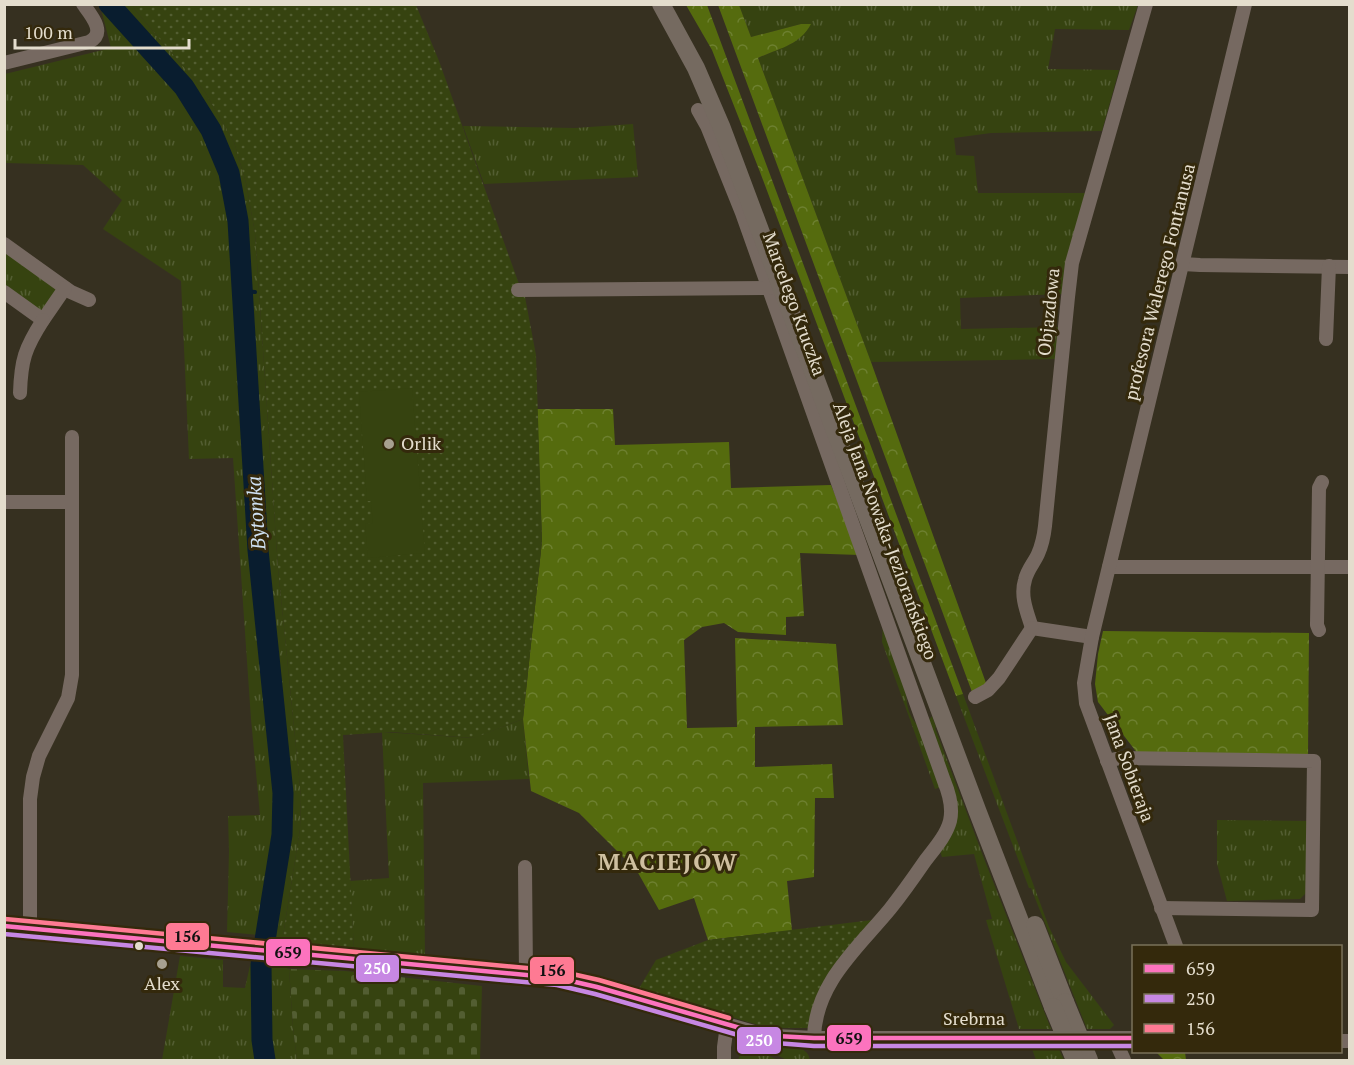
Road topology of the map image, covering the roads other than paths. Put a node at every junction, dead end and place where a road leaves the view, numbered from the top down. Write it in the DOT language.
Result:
graph roads {
  1 [pos="83,4"];
  2 [pos="661,4"];
  3 [pos="674,4"];
  4 [pos="1146,4"];
  5 [pos="1245,4"];
  6 [pos="4,63"];
  7 [pos="698,110"];
  8 [pos="4,244"];
  9 [pos="1183,264"];
  10 [pos="1329,266"];
  11 [pos="1350,267"];
  12 [pos="65,288"];
  13 [pos="769,288"];
  14 [pos="518,290"];
  15 [pos="4,292"];
  16 [pos="89,300"];
  17 [pos="43,320"];
  18 [pos="1326,339"];
  19 [pos="20,393"];
  20 [pos="72,437"];
  21 [pos="1322,482"];
  22 [pos="4,502"];
  23 [pos="72,502"];
  24 [pos="1109,567"];
  25 [pos="1318,567"];
  26 [pos="1350,567"];
  27 [pos="1032,628"];
  28 [pos="1319,630"];
  29 [pos="1092,637"];
  30 [pos="975,697"];
  31 [pos="1107,761"];
  32 [pos="525,867"];
  33 [pos="1161,908"];
  34 [pos="4,926"];
  35 [pos="30,929"];
  36 [pos="1176,945"];
  37 [pos="526,975"];
  38 [pos="1059,1005"];
  39 [pos="727,1025"];
  40 [pos="814,1038"];
  41 [pos="1114,1038"];
  42 [pos="1132,1038"];
  43 [pos="724,1060"];
  44 [pos="1075,1060"];
  45 [pos="1089,1060"];
  46 [pos="1124,1060"];
  1 -- 6 [label="street"];
  2 -- 38 [label="main road, Aleja Jana Nowaka-Jeziorańskiego"];
  3 -- 38 [label="main road, Aleja Jana Nowaka-Jeziorańskiego"];
  4 -- 27 [label="street, Objazdowa"];
  5 -- 9 [label="street, profesora Walerego Fontanusa"];
  7 -- 13 [label="street, Marcelego Kruczka"];
  8 -- 12 [label="street"];
  9 -- 10 [label="street"];
  9 -- 24 [label="street, profesora Walerego Fontanusa"];
  10 -- 11 [label="street"];
  10 -- 18 [label="street"];
  12 -- 16 [label="street"];
  12 -- 17 [label="street"];
  13 -- 14 [label="street"];
  13 -- 40 [label="street, Marcelego Kruczka"];
  15 -- 17 [label="street"];
  17 -- 19 [label="street"];
  20 -- 23 [label="street"];
  21 -- 25 [label="street"];
  22 -- 23 [label="street"];
  23 -- 35 [label="street"];
  24 -- 25 [label="street"];
  24 -- 29 [label="street, profesora Walerego Fontanusa"];
  25 -- 26 [label="street"];
  25 -- 28 [label="street"];
  27 -- 29 [label="street"];
  27 -- 30 [label="street"];
  29 -- 31 [label="street, Jana Sobieraja"];
  31 -- 33 [label="street, Jana Sobieraja"];
  31 -- 33 [label="street"];
  32 -- 37 [label="street"];
  33 -- 36 [label="street, Jana Sobieraja"];
  34 -- 35 [label="street, Srebrna"];
  35 -- 37 [label="street, Srebrna"];
  37 -- 39 [label="street, Srebrna"];
  38 -- 44 [label="main road, Aleja Jana Nowaka-Jeziorańskiego, bridge"];
  38 -- 45 [label="main road, Aleja Jana Nowaka-Jeziorańskiego, bridge"];
  39 -- 40 [label="street, Srebrna"];
  39 -- 43 [label="street"];
  40 -- 41 [label="street, Srebrna"];
  41 -- 42 [label="street, Srebrna"];
  41 -- 46 [label="street"];
}
